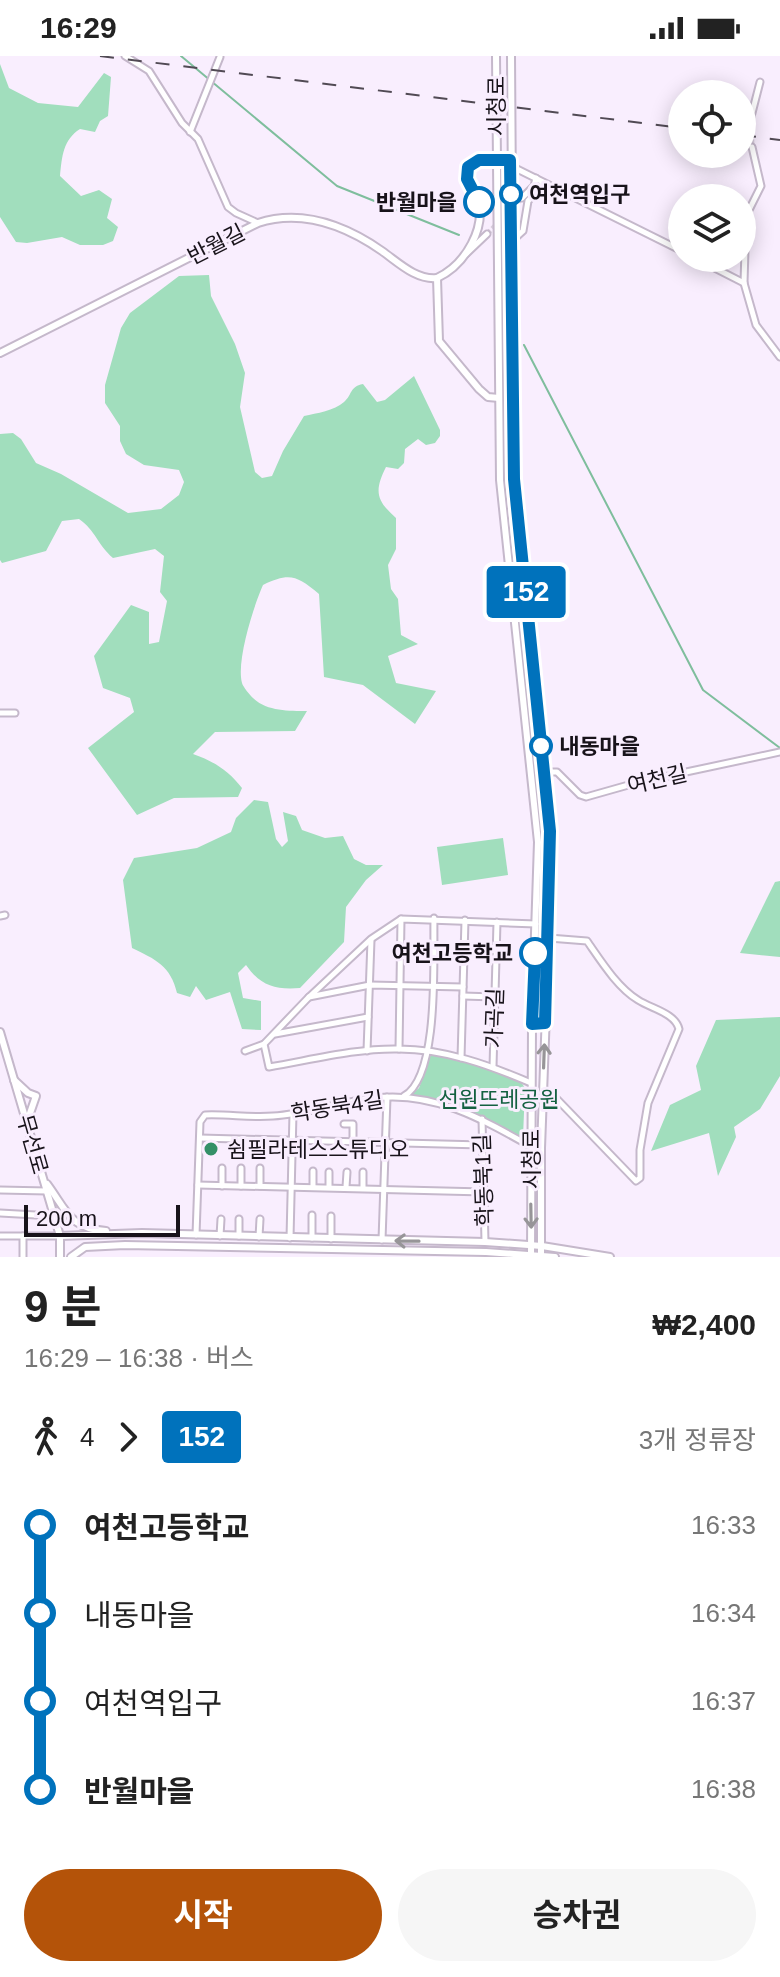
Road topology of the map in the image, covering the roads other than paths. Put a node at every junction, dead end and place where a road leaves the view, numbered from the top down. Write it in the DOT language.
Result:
graph roads {
  1 [pos="125,56"];
  2 [pos="496,56"];
  3 [pos="511,56"];
  4 [pos="220,57"];
  5 [pos="760,82"];
  6 [pos="756,98"];
  7 [pos="190,132"];
  8 [pos="496,161"];
  9 [pos="510,163"];
  10 [pos="756,163"];
  11 [pos="536,178"];
  12 [pos="544,182"];
  13 [pos="522,198"];
  14 [pos="258,223"];
  15 [pos="487,234"];
  16 [pos="511,242"];
  17 [pos="668,244"];
  18 [pos="465,254"];
  19 [pos="722,272"];
  20 [pos="424,278"];
  21 [pos="437,278"];
  22 [pos="744,283"];
  23 [pos="436,294"];
  24 [pos="0,353"];
  25 [pos="780,357"];
  26 [pos="499,398"];
  27 [pos="0,713"];
  28 [pos="15,713"];
  29 [pos="780,752"];
  30 [pos="544,772"];
  31 [pos="532,773"];
  32 [pos="434,918"];
  33 [pos="401,919"];
  34 [pos="465,920"];
  35 [pos="497,922"];
  36 [pos="537,924"];
  37 [pos="549,938"];
  38 [pos="371,939"];
  39 [pos="370,985"];
  40 [pos="400,985"];
  41 [pos="432,986"];
  42 [pos="463,987"];
  43 [pos="463,996"];
  44 [pos="495,997"];
  45 [pos="308,998"];
  46 [pos="368,1017"];
  47 [pos="545,1023"];
  48 [pos="532,1024"];
  49 [pos="0,1032"];
  50 [pos="274,1034"];
  51 [pos="264,1044"];
  52 [pos="399,1049"];
  53 [pos="245,1051"];
  54 [pos="367,1051"];
  55 [pos="430,1051"];
  56 [pos="3,1056"];
  57 [pos="461,1058"];
  58 [pos="493,1067"];
  59 [pos="14,1079"];
  60 [pos="531,1083"];
  61 [pos="542,1093"];
  62 [pos="387,1097"];
  63 [pos="403,1097"];
  64 [pos="293,1113"];
  65 [pos="482,1118"];
  66 [pos="27,1123"];
  67 [pos="344,1124"];
  68 [pos="200,1138"];
  69 [pos="292,1140"];
  70 [pos="353,1142"];
  71 [pos="385,1142"];
  72 [pos="482,1145"];
  73 [pos="530,1146"];
  74 [pos="222,1168"];
  75 [pos="241,1168"];
  76 [pos="260,1168"];
  77 [pos="313,1171"];
  78 [pos="329,1172"];
  79 [pos="347,1172"];
  80 [pos="363,1172"];
  81 [pos="43,1179"];
  82 [pos="198,1185"];
  83 [pos="222,1186"];
  84 [pos="241,1186"];
  85 [pos="260,1186"];
  86 [pos="291,1186"];
  87 [pos="313,1187"];
  88 [pos="329,1187"];
  89 [pos="346,1187"];
  90 [pos="363,1188"];
  91 [pos="383,1188"];
  92 [pos="0,1190"];
  93 [pos="47,1191"];
  94 [pos="484,1192"];
  95 [pos="0,1213"];
  96 [pos="312,1215"];
  97 [pos="54,1216"];
  98 [pos="331,1216"];
  99 [pos="221,1219"];
  100 [pos="239,1219"];
  101 [pos="260,1219"];
  102 [pos="142,1233"];
  103 [pos="196,1235"];
  104 [pos="0,1236"];
  105 [pos="23,1236"];
  106 [pos="60,1236"];
  107 [pos="220,1236"];
  108 [pos="239,1236"];
  109 [pos="259,1237"];
  110 [pos="290,1238"];
  111 [pos="312,1238"];
  112 [pos="331,1239"];
  113 [pos="382,1240"];
  114 [pos="485,1242"];
  115 [pos="531,1245"];
  116 [pos="542,1246"];
  117 [pos="195,1247"];
  118 [pos="323,1253"];
  119 [pos="388,1254"];
  120 [pos="486,1254"];
  121 [pos="531,1256"];
  122 [pos="541,1256"];
  123 [pos="23,1257"];
  124 [pos="60,1257"];
  125 [pos="71,1257"];
  126 [pos="555,1257"];
  127 [pos="610,1257"];
  1 -- 7 [label="street"];
  2 -- 8 [label="street, 시청로"];
  3 -- 9 [label="street, 시청로"];
  4 -- 7 [label="street"];
  5 -- 6 [label="street"];
  7 -- 14 [label="street"];
  8 -- 9 [label="street"];
  8 -- 18 [label="street"];
  8 -- 26 [label="street, 시청로"];
  9 -- 11 [label="street"];
  9 -- 16 [label="street, 시청로"];
  10 -- 22 [label="street"];
  11 -- 12 [label="street"];
  11 -- 13 [label="street"];
  12 -- 16 [label="street"];
  12 -- 17 [label="street"];
  14 -- 20 [label="street, 반월길"];
  14 -- 24 [label="street, 반월길"];
  15 -- 18 [label="street"];
  16 -- 30 [label="street, 시청로"];
  18 -- 21 [label="street"];
  19 -- 22 [label="street"];
  20 -- 21 [label="street"];
  20 -- 23 [label="street"];
  21 -- 23 [label="street"];
  22 -- 25 [label="street"];
  23 -- 26 [label="street"];
  26 -- 31 [label="street, 시청로"];
  27 -- 28 [label="street"];
  29 -- 30 [label="street, 여천길"];
  30 -- 31 [label="street"];
  30 -- 37 [label="street, 시청로"];
  31 -- 36 [label="street, 시청로"];
  32 -- 33 [label="street"];
  32 -- 34 [label="street"];
  32 -- 41 [label="street"];
  33 -- 38 [label="street"];
  33 -- 40 [label="street"];
  34 -- 35 [label="street"];
  34 -- 42 [label="street, 가곡길"];
  35 -- 36 [label="street"];
  35 -- 44 [label="street, 가곡길"];
  36 -- 48 [label="street, 시청로"];
  37 -- 47 [label="street, 시청로"];
  37 -- 61 [label="street"];
  38 -- 39 [label="street"];
  38 -- 45 [label="street"];
  39 -- 40 [label="street"];
  39 -- 45 [label="street"];
  39 -- 46 [label="street"];
  40 -- 41 [label="street"];
  40 -- 52 [label="street"];
  41 -- 42 [label="street"];
  41 -- 55 [label="street"];
  42 -- 43 [label="street, 가곡길"];
  43 -- 44 [label="street"];
  43 -- 57 [label="street, 가곡길"];
  44 -- 58 [label="street, 가곡길"];
  45 -- 50 [label="street"];
  46 -- 50 [label="street"];
  46 -- 54 [label="street"];
  47 -- 48 [label="street"];
  61 -- 47 [label="street, 시청로, one-way"];
  48 -- 60 [label="street, 시청로"];
  49 -- 56 [label="street, 무선로"];
  50 -- 51 [label="street"];
  51 -- 53 [label="street"];
  51 -- 54 [label="street, 가곡길"];
  52 -- 54 [label="street, 가곡길"];
  52 -- 55 [label="street, 가곡길"];
  55 -- 57 [label="street, 가곡길"];
  55 -- 63 [label="street"];
  56 -- 59 [label="street, 무선로"];
  57 -- 58 [label="street, 가곡길"];
  58 -- 60 [label="street, 가곡길"];
  59 -- 66 [label="street, 무선로"];
  59 -- 66 [label="street"];
  60 -- 73 [label="street, 시청로"];
  61 -- 116 [label="street, 시청로"];
  62 -- 63 [label="street, 학동북4길"];
  62 -- 64 [label="street, 학동북4길"];
  62 -- 71 [label="street"];
  63 -- 65 [label="street, 학동북4길"];
  64 -- 68 [label="street, 학동북4길"];
  64 -- 69 [label="street"];
  65 -- 72 [label="street, 학동북1길"];
  65 -- 73 [label="street, 학동북4길"];
  66 -- 81 [label="street, 무선로"];
  67 -- 70 [label="street"];
  68 -- 69 [label="street, 학동북4길"];
  68 -- 82 [label="street"];
  69 -- 70 [label="street, 학동북4길"];
  69 -- 86 [label="street"];
  70 -- 71 [label="street, 학동북4길"];
  71 -- 72 [label="street, 학동북4길"];
  71 -- 91 [label="street"];
  72 -- 94 [label="street, 학동북1길"];
  73 -- 115 [label="street, 시청로, one-way"];
  74 -- 83 [label="street"];
  75 -- 84 [label="street"];
  76 -- 85 [label="street"];
  77 -- 87 [label="street"];
  78 -- 88 [label="street"];
  79 -- 89 [label="street"];
  80 -- 90 [label="street"];
  81 -- 93 [label="street, 무선로"];
  81 -- 102 [label="street"];
  82 -- 83 [label="street"];
  82 -- 103 [label="street"];
  83 -- 84 [label="street"];
  84 -- 85 [label="street"];
  85 -- 86 [label="street"];
  86 -- 87 [label="street"];
  86 -- 110 [label="street"];
  87 -- 88 [label="street"];
  88 -- 89 [label="street"];
  89 -- 90 [label="street"];
  90 -- 91 [label="street"];
  91 -- 94 [label="street"];
  91 -- 113 [label="street"];
  92 -- 93 [label="street"];
  93 -- 97 [label="street, 무선로"];
  94 -- 114 [label="street, 학동북1길"];
  95 -- 97 [label="street"];
  96 -- 111 [label="street"];
  97 -- 106 [label="street, 무선로"];
  98 -- 112 [label="street"];
  99 -- 107 [label="street"];
  100 -- 108 [label="street"];
  101 -- 109 [label="street"];
  102 -- 103 [label="street"];
  102 -- 106 [label="street"];
  103 -- 107 [label="street"];
  103 -- 117 [label="street"];
  104 -- 105 [label="street"];
  105 -- 106 [label="street"];
  105 -- 123 [label="street"];
  106 -- 124 [label="street, 무선로"];
  107 -- 108 [label="street"];
  108 -- 109 [label="street"];
  109 -- 110 [label="street"];
  110 -- 111 [label="street"];
  111 -- 112 [label="street"];
  112 -- 113 [label="street"];
  114 -- 113 [label="street, one-way"];
  114 -- 115 [label="street"];
  115 -- 116 [label="street"];
  115 -- 121 [label="street, 시청로"];
  116 -- 122 [label="street, 시청로"];
  116 -- 127 [label="street"];
  117 -- 118 [label="street"];
  117 -- 125 [label="street"];
  118 -- 119 [label="street"];
  119 -- 120 [label="street"];
  120 -- 121 [label="street"];
  121 -- 122 [label="street"];
  122 -- 126 [label="street"];
}
